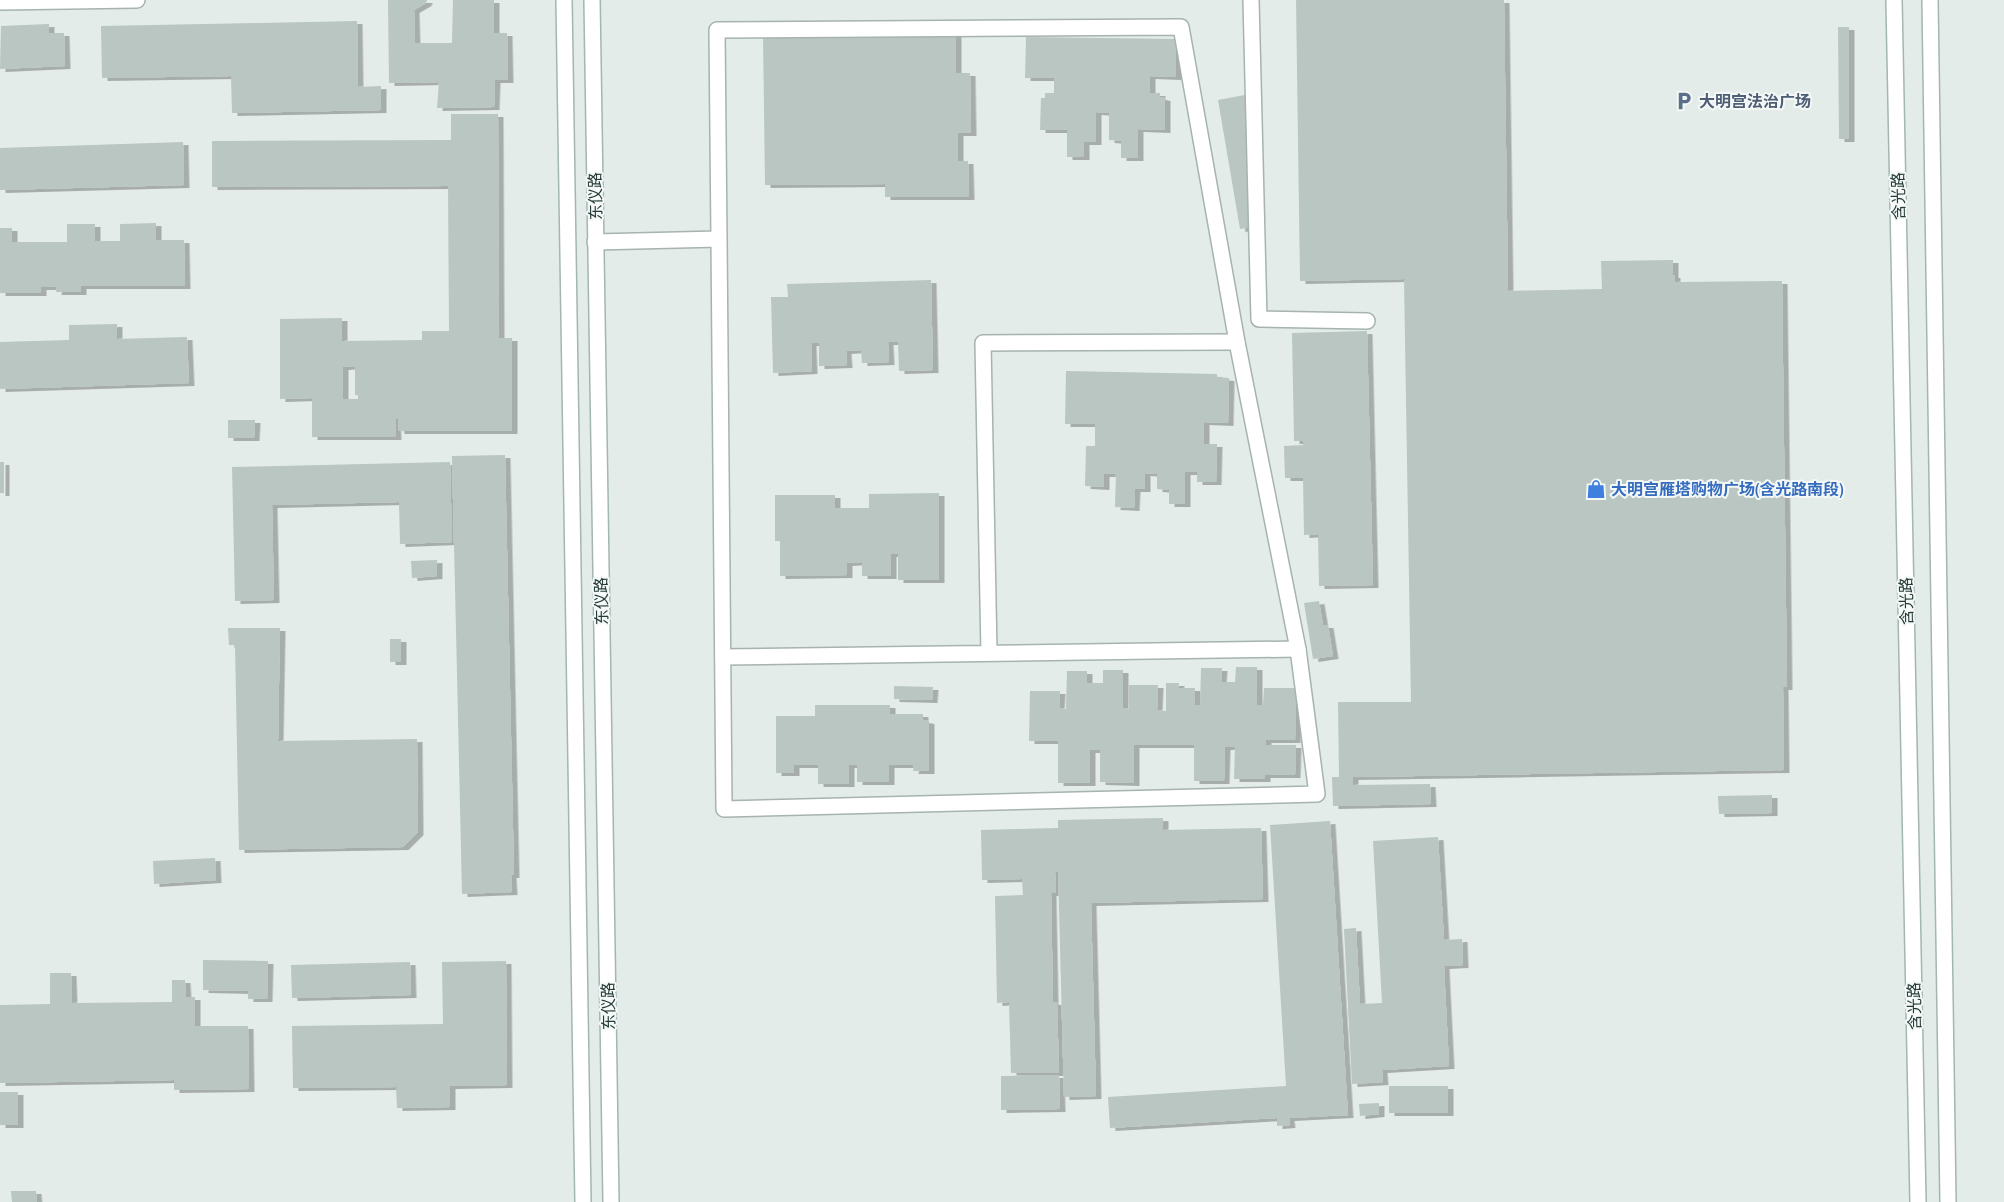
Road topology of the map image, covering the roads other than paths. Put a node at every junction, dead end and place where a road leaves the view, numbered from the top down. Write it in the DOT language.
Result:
graph roads {
  1 [pos="137,0"];
  2 [pos="564,0"];
  3 [pos="592,0"];
  4 [pos="1251,0"];
  5 [pos="1894,0"];
  6 [pos="1930,0"];
  7 [pos="21,1"];
  8 [pos="0,2"];
  9 [pos="719,239"];
  10 [pos="595,242"];
  11 [pos="1367,321"];
  12 [pos="1237,342"];
  13 [pos="1298,649"];
  14 [pos="988,653"];
  15 [pos="723,656"];
  16 [pos="583,1202"];
  17 [pos="611,1202"];
  18 [pos="1918,1202"];
  19 [pos="1948,1202"];
  1 -- 7 [label="street"];
  2 -- 16 [label="street, 东仪路"];
  3 -- 10 [label="street, 东仪路"];
  4 -- 11 [label="street"];
  5 -- 18 [label="street, 含光路"];
  6 -- 19 [label="street, 含光路"];
  7 -- 8 [label="street"];
  9 -- 10 [label="street"];
  9 -- 12 [label="street"];
  9 -- 15 [label="street"];
  10 -- 17 [label="street, 东仪路"];
  12 -- 13 [label="street"];
  12 -- 14 [label="street"];
  13 -- 14 [label="street"];
  13 -- 15 [label="street"];
  14 -- 15 [label="street"];
}
